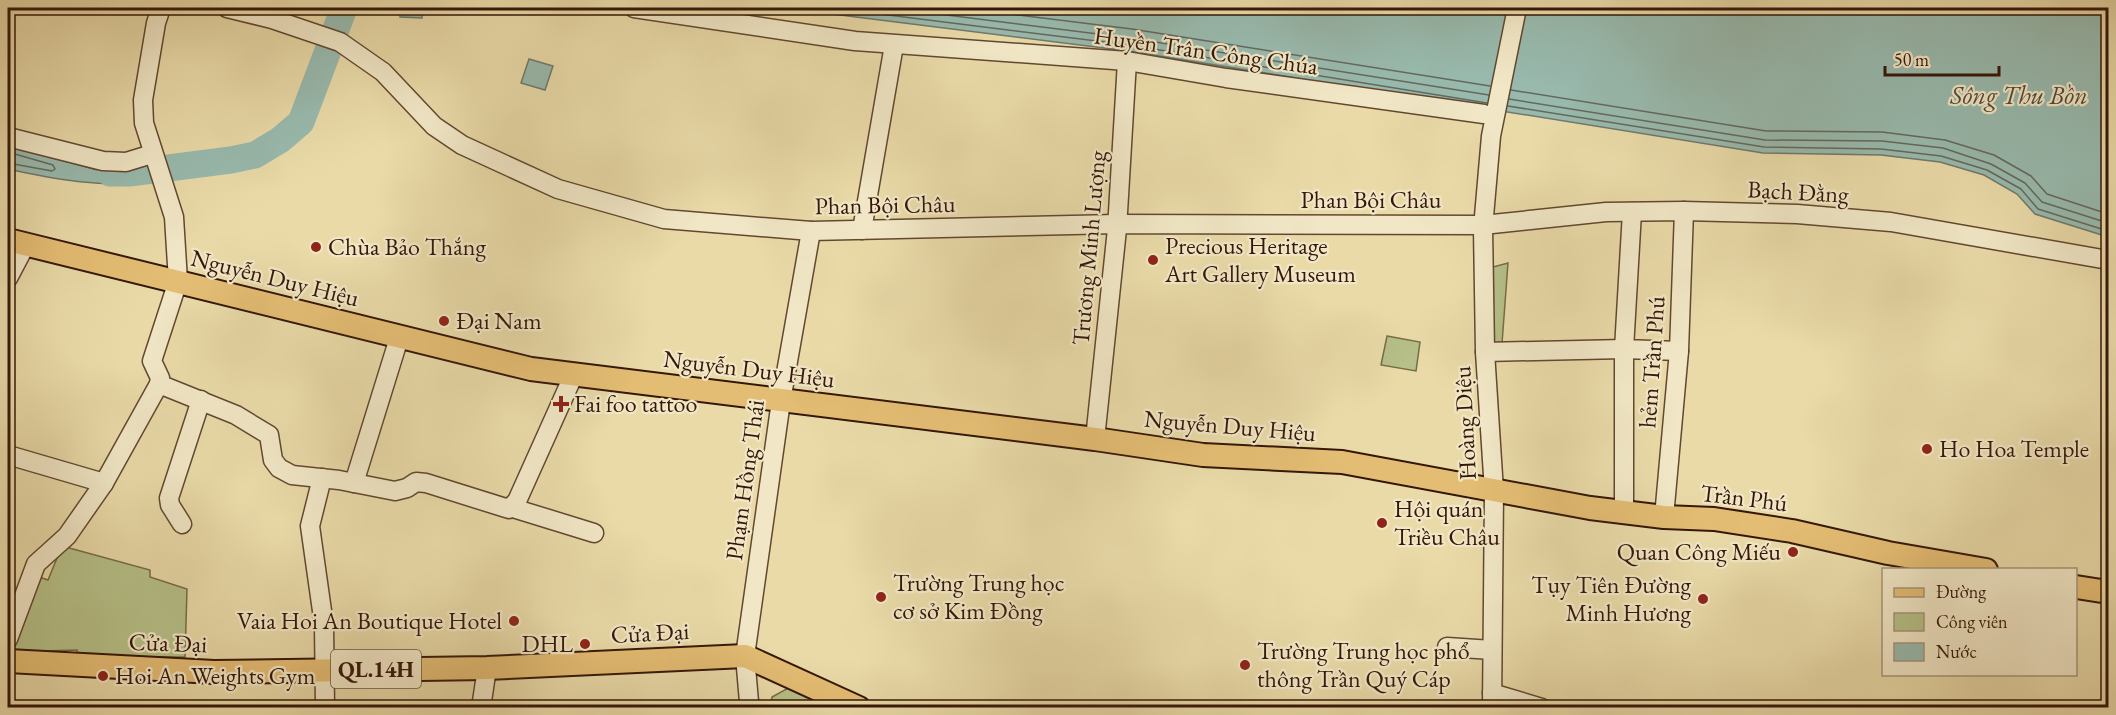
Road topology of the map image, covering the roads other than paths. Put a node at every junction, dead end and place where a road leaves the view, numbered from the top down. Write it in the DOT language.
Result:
graph roads {
  1 [pos="161,8"];
  2 [pos="227,8"];
  3 [pos="634,8"];
  4 [pos="1517,8"];
  5 [pos="894,45"];
  6 [pos="1127,61"];
  7 [pos="1484,114"];
  8 [pos="8,137"];
  9 [pos="154,156"];
  10 [pos="1684,211"];
  11 [pos="1632,212"];
  12 [pos="1117,224"];
  13 [pos="1483,225"];
  14 [pos="862,230"];
  15 [pos="811,231"];
  16 [pos="17,242"];
  17 [pos="2109,260"];
  18 [pos="8,278"];
  19 [pos="178,281"];
  20 [pos="399,338"];
  21 [pos="1624,348"];
  22 [pos="1679,351"];
  23 [pos="1485,352"];
  24 [pos="574,374"];
  25 [pos="159,384"];
  26 [pos="201,400"];
  27 [pos="781,402"];
  28 [pos="1095,439"];
  29 [pos="8,455"];
  30 [pos="322,478"];
  31 [pos="104,483"];
  32 [pos="354,483"];
  33 [pos="1494,491"];
  34 [pos="514,506"];
  35 [pos="1624,512"];
  36 [pos="1664,517"];
  37 [pos="182,524"];
  38 [pos="594,533"];
  39 [pos="1974,568"];
  40 [pos="2077,587"];
  41 [pos="2109,592"];
  42 [pos="8,639"];
  43 [pos="1447,647"];
  44 [pos="1492,650"];
  45 [pos="745,656"];
  46 [pos="8,661"];
  47 [pos="487,668"];
  48 [pos="326,670"];
  49 [pos="1492,700"];
  50 [pos="747,706"];
  51 [pos="325,708"];
  52 [pos="481,708"];
  53 [pos="859,708"];
  54 [pos="1542,708"];
  1 -- 9 [label="street"];
  2 -- 15 [label="street, Phan Bội Châu"];
  3 -- 5 [label="street, Huyền Trân Công Chúa"];
  4 -- 13 [label="street, Hoàng Diệu"];
  5 -- 6 [label="street, Huyền Trân Công Chúa"];
  5 -- 14 [label="street"];
  6 -- 7 [label="street, Huyền Trân Công Chúa"];
  6 -- 12 [label="street, Trương Minh Lượng"];
  8 -- 9 [label="street"];
  9 -- 19 [label="street"];
  10 -- 11 [label="street, Bạch Đằng"];
  10 -- 17 [label="street, Bạch Đằng"];
  10 -- 22 [label="street, hẻm Trần Phú"];
  11 -- 13 [label="street, Bạch Đằng"];
  11 -- 21 [label="street"];
  12 -- 13 [label="street, Phan Bội Châu"];
  12 -- 14 [label="street, Phan Bội Châu"];
  12 -- 28 [label="street, Trương Minh Lượng"];
  13 -- 23 [label="street, Hoàng Diệu"];
  14 -- 15 [label="street, Phan Bội Châu"];
  15 -- 27 [label="street, Phạm Hồng Thái"];
  16 -- 18 [label="street"];
  16 -- 19 [label="main road, Nguyễn Duy Hiệu"];
  19 -- 20 [label="main road, Nguyễn Duy Hiệu"];
  19 -- 25 [label="street"];
  20 -- 24 [label="main road, Nguyễn Duy Hiệu"];
  20 -- 32 [label="street"];
  21 -- 22 [label="street"];
  21 -- 23 [label="street"];
  21 -- 35 [label="street"];
  22 -- 36 [label="street, hẻm Trần Phú"];
  23 -- 33 [label="street, Hoàng Diệu"];
  24 -- 27 [label="main road, Nguyễn Duy Hiệu"];
  24 -- 34 [label="street"];
  25 -- 26 [label="street"];
  25 -- 31 [label="street"];
  26 -- 30 [label="street"];
  26 -- 37 [label="street"];
  27 -- 28 [label="main road, Nguyễn Duy Hiệu"];
  27 -- 45 [label="street, Phạm Hồng Thái"];
  28 -- 33 [label="main road, Nguyễn Duy Hiệu"];
  29 -- 31 [label="street"];
  30 -- 32 [label="street"];
  30 -- 48 [label="street"];
  31 -- 42 [label="street"];
  32 -- 34 [label="street"];
  33 -- 35 [label="main road, Trần Phú"];
  33 -- 44 [label="street, Hoàng Diệu"];
  34 -- 38 [label="street"];
  35 -- 36 [label="main road, Trần Phú"];
  36 -- 39 [label="main road, Trần Phú"];
  40 -- 41 [label="main road"];
  43 -- 44 [label="street"];
  44 -- 49 [label="street, Hoàng Diệu"];
  45 -- 47 [label="main road, Cửa Đại / QL.14H"];
  45 -- 50 [label="street, Phạm Hồng Thái"];
  45 -- 53 [label="main road, QL.14H"];
  46 -- 48 [label="main road, Cửa Đại / QL.14H"];
  47 -- 48 [label="main road, Cửa Đại / QL.14H"];
  47 -- 52 [label="street"];
  48 -- 51 [label="street"];
  49 -- 54 [label="street"];
}
